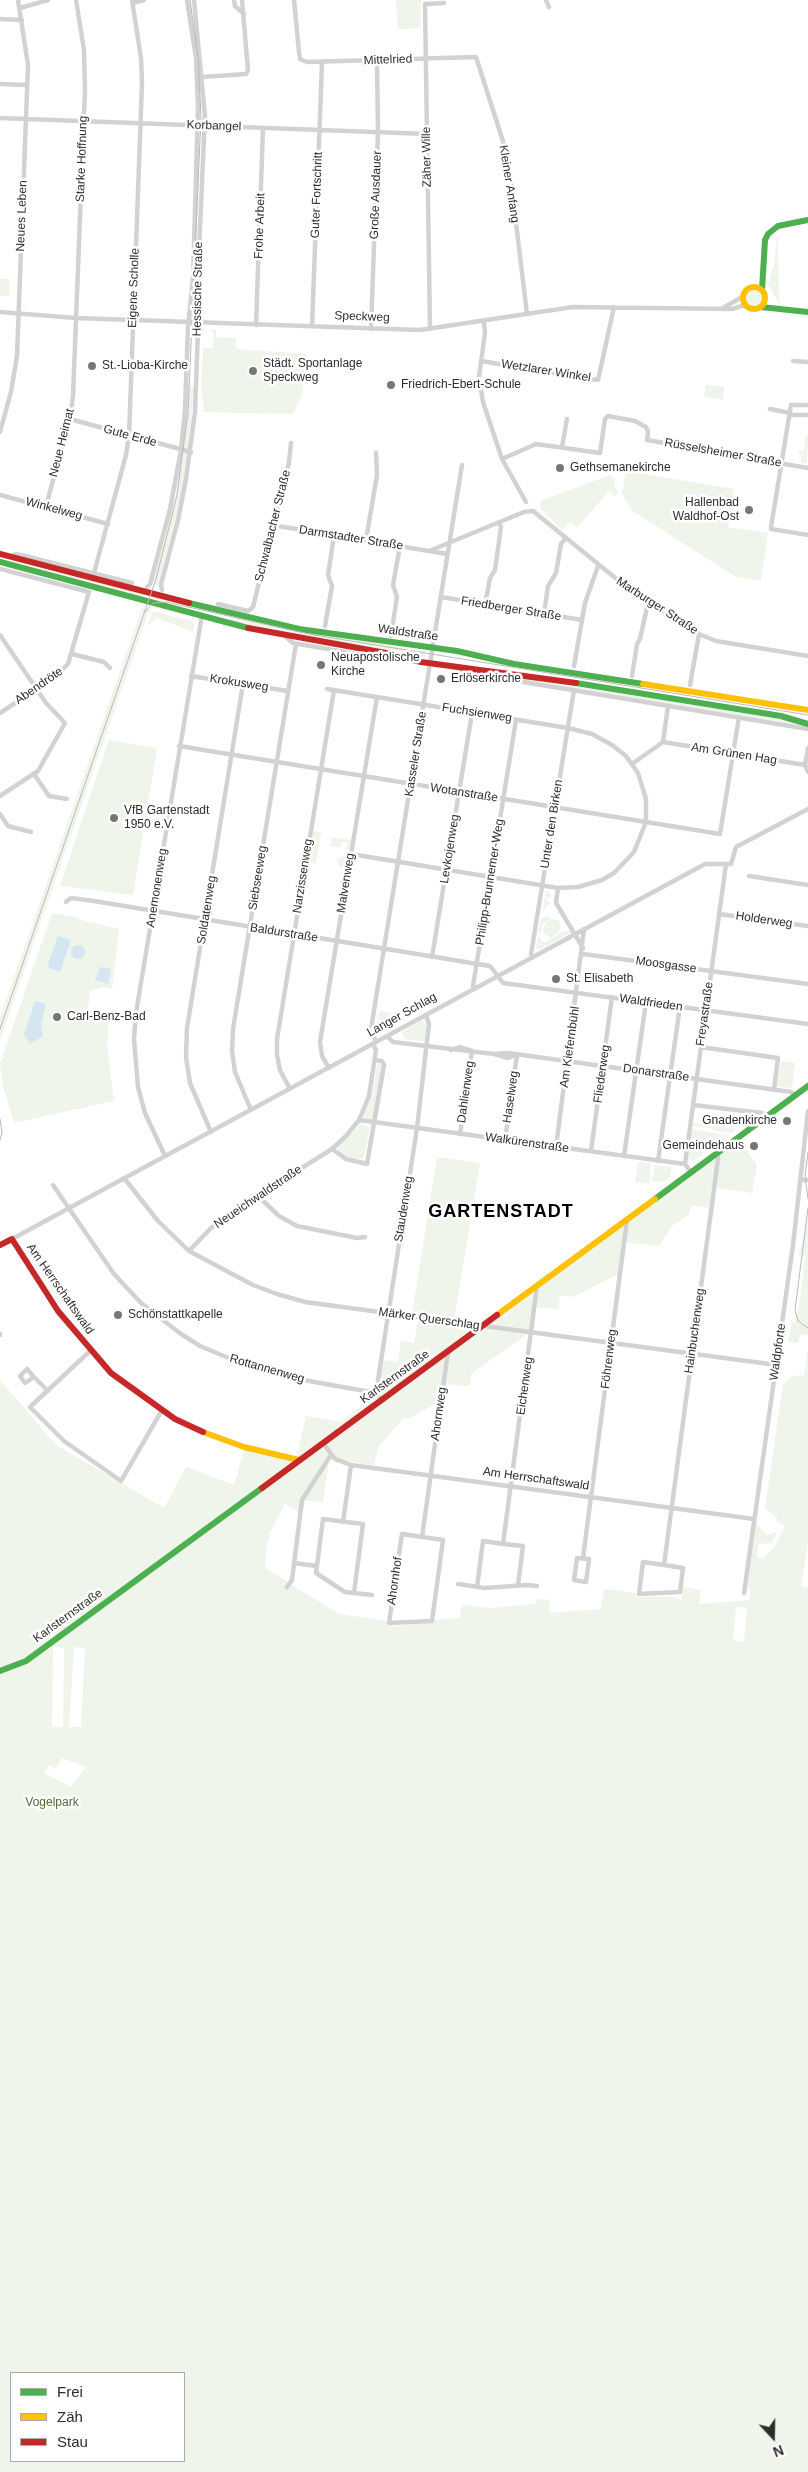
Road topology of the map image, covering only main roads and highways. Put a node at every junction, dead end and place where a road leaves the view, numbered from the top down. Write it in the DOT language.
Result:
graph roads {
  1 [pos="808,220"];
  2 [pos="764,268"];
  3 [pos="754,287"];
  4 [pos="762,290"];
  5 [pos="765,300"];
  6 [pos="761,307"];
  7 [pos="776,309"];
  8 [pos="808,312"];
  9 [pos="0,554"];
  10 [pos="0,562"];
  11 [pos="97,588"];
  12 [pos="162,590"];
  13 [pos="89,592"];
  14 [pos="169,598"];
  15 [pos="218,604"];
  16 [pos="202,606"];
  17 [pos="808,710"];
  18 [pos="808,724"];
  19 [pos="808,1086"];
  20 [pos="797,1094"];
  21 [pos="808,1094"];
  22 [pos="12,1239"];
  23 [pos="0,1245"];
  24 [pos="299,1460"];
  25 [pos="0,1671"];
  1 -- 2 [label="main road"];
  2 -- 3 [label="main road"];
  2 -- 4 [label="main road"];
  3 -- 4 [label="main road"];
  3 -- 6 [label="main road, Speckweg"];
  4 -- 5 [label="main road"];
  5 -- 6 [label="main road"];
  5 -- 7 [label="main road"];
  6 -- 7 [label="main road, Speckweg"];
  7 -- 8 [label="main road, Speckweg"];
  9 -- 14 [label="main road, Waldstraße"];
  10 -- 11 [label="main road, Waldstraße"];
  11 -- 13 [label="main road"];
  11 -- 18 [label="main road, Waldstraße"];
  12 -- 14 [label="main road"];
  14 -- 16 [label="main road, Waldstraße"];
  15 -- 16 [label="main road"];
  16 -- 17 [label="main road, Waldstraße"];
  19 -- 20 [label="main road, Karlsternstraße"];
  20 -- 21 [label="main road"];
  20 -- 24 [label="main road, Karlsternstraße"];
  22 -- 23 [label="main road, Langer Schlag"];
  22 -- 24 [label="main road, Am Herrschaftswald"];
  24 -- 25 [label="main road, Karlsternstraße"];
}
